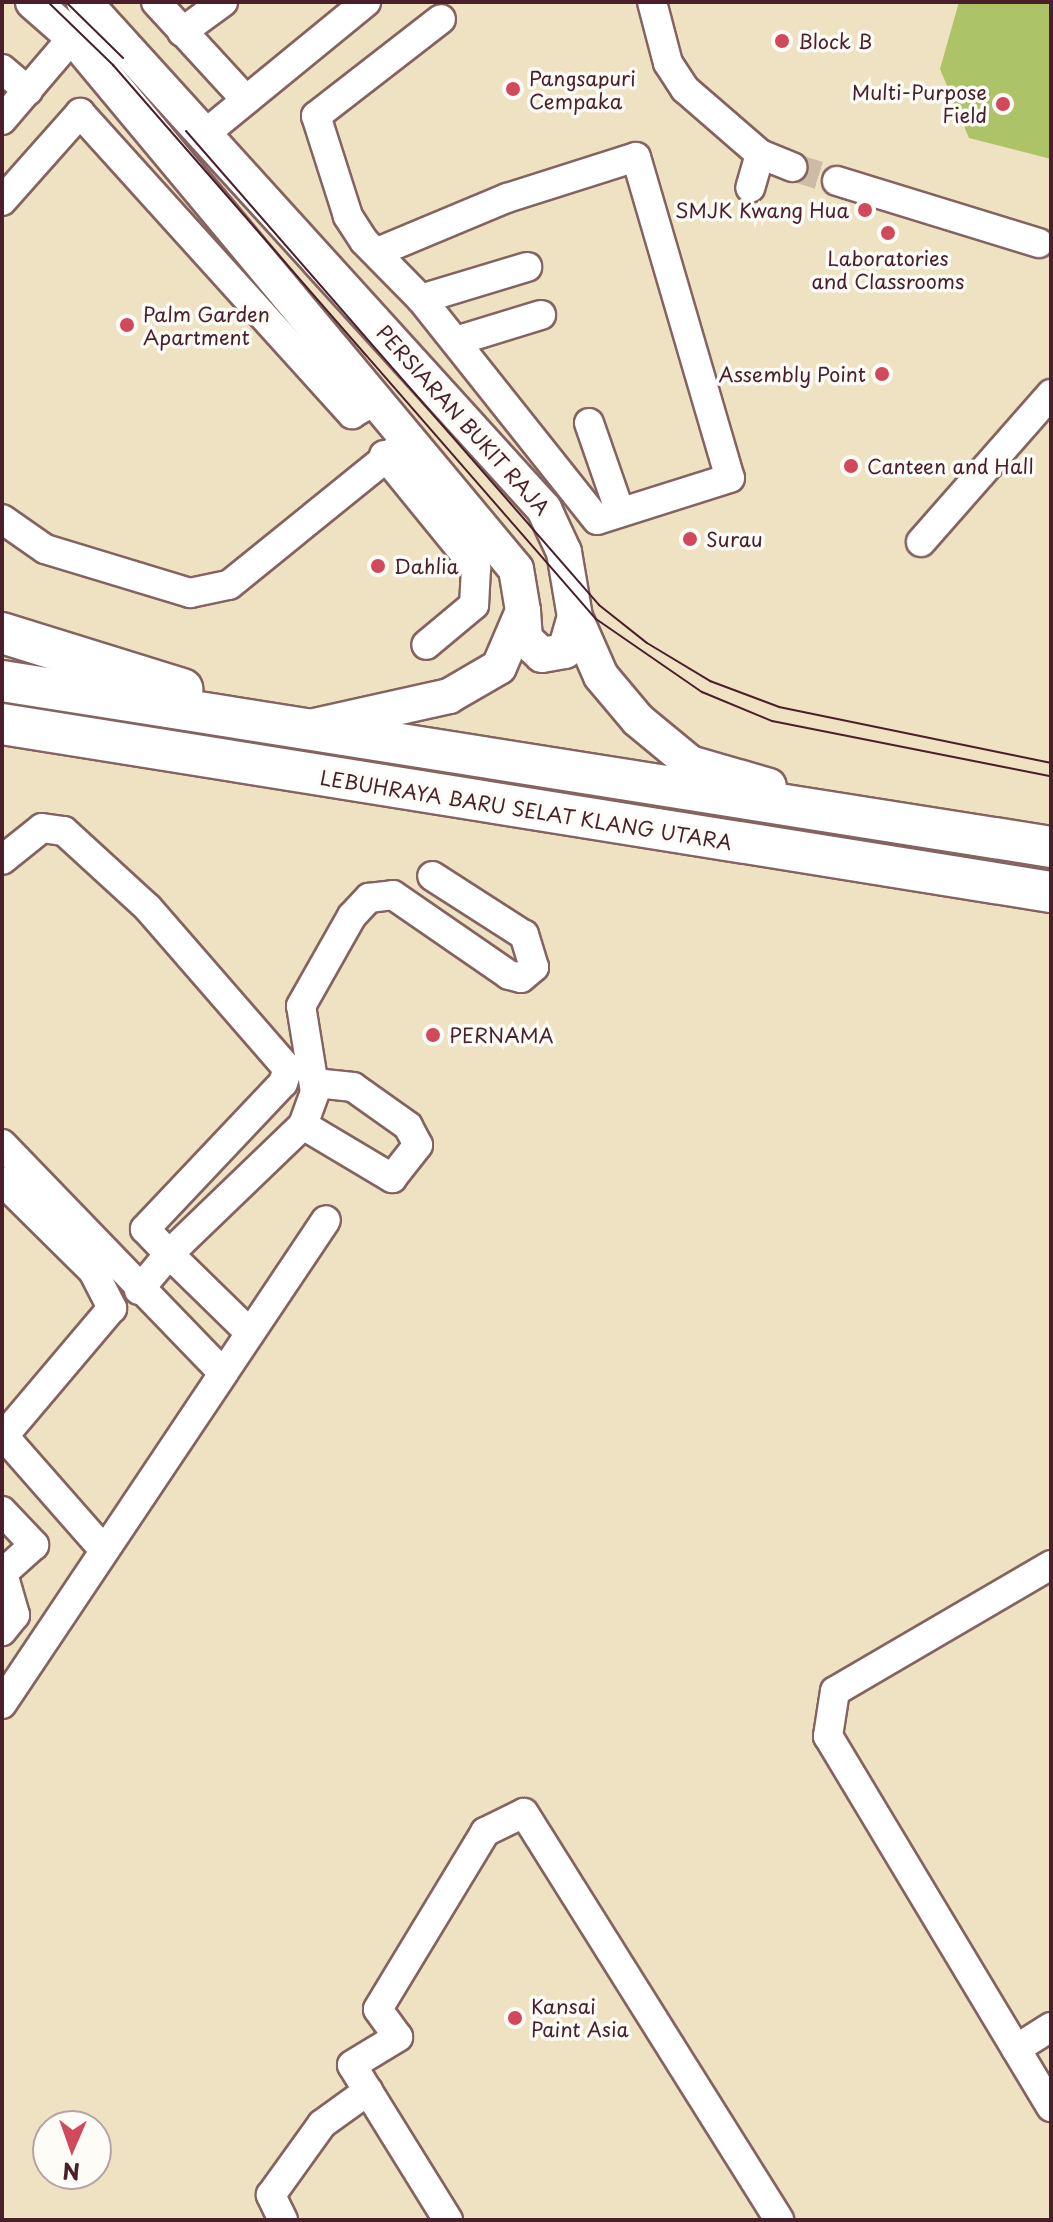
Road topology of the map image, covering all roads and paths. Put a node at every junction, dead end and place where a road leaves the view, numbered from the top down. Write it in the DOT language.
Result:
graph roads {
  1 [pos="33,2"];
  2 [pos="84,2"];
  3 [pos="156,2"];
  4 [pos="223,2"];
  5 [pos="366,2"];
  6 [pos="652,2"];
  7 [pos="441,19"];
  8 [pos="182,32"];
  9 [pos="73,37"];
  10 [pos="2,69"];
  11 [pos="28,91"];
  12 [pos="246,100"];
  13 [pos="2,120"];
  14 [pos="206,133"];
  15 [pos="760,154"];
  16 [pos="792,167"];
  17 [pos="837,181"];
  18 [pos="750,188"];
  19 [pos="2,201"];
  20 [pos="1039,243"];
  21 [pos="380,251"];
  22 [pos="527,267"];
  23 [pos="397,281"];
  24 [pos="421,299"];
  25 [pos="362,306"];
  26 [pos="541,315"];
  27 [pos="456,341"];
  28 [pos="1051,394"];
  29 [pos="371,403"];
  30 [pos="589,423"];
  31 [pos="395,448"];
  32 [pos="620,512"];
  33 [pos="2,519"];
  34 [pos="921,542"];
  35 [pos="523,611"];
  36 [pos="575,617"];
  37 [pos="2,633"];
  38 [pos="426,645"];
  39 [pos="2,681"];
  40 [pos="2,724"];
  41 [pos="306,728"];
  42 [pos="2,747"];
  43 [pos="184,752"];
  44 [pos="965,834"];
  45 [pos="1051,847"];
  46 [pos="2,860"];
  47 [pos="432,876"];
  48 [pos="1051,892"];
  49 [pos="314,1083"];
  50 [pos="303,1125"];
  51 [pos="2,1144"];
  52 [pos="2,1181"];
  53 [pos="326,1220"];
  54 [pos="145,1229"];
  55 [pos="169,1254"];
  56 [pos="114,1262"];
  57 [pos="139,1290"];
  58 [pos="250,1333"];
  59 [pos="223,1373"];
  60 [pos="3,1435"];
  61 [pos="2,1511"];
  62 [pos="104,1550"];
  63 [pos="1051,1565"];
  64 [pos="3,1571"];
  65 [pos="2,1631"];
  66 [pos="2,1704"];
  67 [pos="1051,2027"];
  68 [pos="1016,2049"];
  69 [pos="368,2091"];
  70 [pos="1051,2107"];
  71 [pos="283,2220"];
  72 [pos="448,2220"];
  73 [pos="779,2220"];
  1 -- 9 [label="main road"];
  2 -- 14 [label="main road, PERSIARAN BUKIT RAJA"];
  3 -- 8 [label="street"];
  4 -- 8 [label="street"];
  5 -- 12 [label="street"];
  6 -- 15 [label="street"];
  7 -- 21 [label="street"];
  8 -- 12 [label="street"];
  9 -- 11 [label="street"];
  9 -- 29 [label="main road"];
  10 -- 11 [label="street"];
  11 -- 13 [label="street"];
  12 -- 14 [label="street"];
  14 -- 25 [label="main road, PERSIARAN BUKIT RAJA"];
  15 -- 16 [label="street"];
  15 -- 18 [label="street"];
  17 -- 20 [label="street"];
  19 -- 29 [label="street"];
  21 -- 23 [label="street"];
  21 -- 32 [label="street"];
  22 -- 24 [label="street"];
  23 -- 24 [label="street"];
  23 -- 25 [label="street"];
  24 -- 27 [label="street"];
  25 -- 36 [label="main road, PERSIARAN BUKIT RAJA"];
  26 -- 27 [label="street"];
  27 -- 32 [label="street"];
  28 -- 34 [label="street"];
  29 -- 31 [label="main road"];
  30 -- 32 [label="street"];
  31 -- 33 [label="street"];
  31 -- 35 [label="main road"];
  31 -- 38 [label="street"];
  35 -- 36 [label="main road"];
  35 -- 41 [label="main road"];
  36 -- 44 [label="main road, PERSIARAN BUKIT RAJA"];
  37 -- 41 [label="highway"];
  39 -- 41 [label="highway"];
  40 -- 43 [label="highway, LEBUHRAYA BARU SELAT KLANG UTARA"];
  41 -- 44 [label="highway"];
  42 -- 43 [label="highway"];
  43 -- 48 [label="highway, LEBUHRAYA BARU SELAT KLANG UTARA"];
  44 -- 45 [label="highway"];
  46 -- 54 [label="street"];
  47 -- 49 [label="street"];
  49 -- 50 [label="street"];
  49 -- 50 [label="street"];
  50 -- 55 [label="street"];
  51 -- 56 [label="street"];
  52 -- 60 [label="street"];
  53 -- 58 [label="street"];
  54 -- 55 [label="street"];
  54 -- 56 [label="street"];
  55 -- 57 [label="street"];
  55 -- 58 [label="street"];
  56 -- 57 [label="street"];
  57 -- 59 [label="street"];
  58 -- 59 [label="street"];
  59 -- 62 [label="street"];
  60 -- 62 [label="street"];
  61 -- 64 [label="street"];
  62 -- 66 [label="street"];
  63 -- 68 [label="street"];
  64 -- 65 [label="street"];
  67 -- 68 [label="street"];
  68 -- 70 [label="street"];
  69 -- 71 [label="street"];
  69 -- 72 [label="street"];
  69 -- 73 [label="street"];
}
